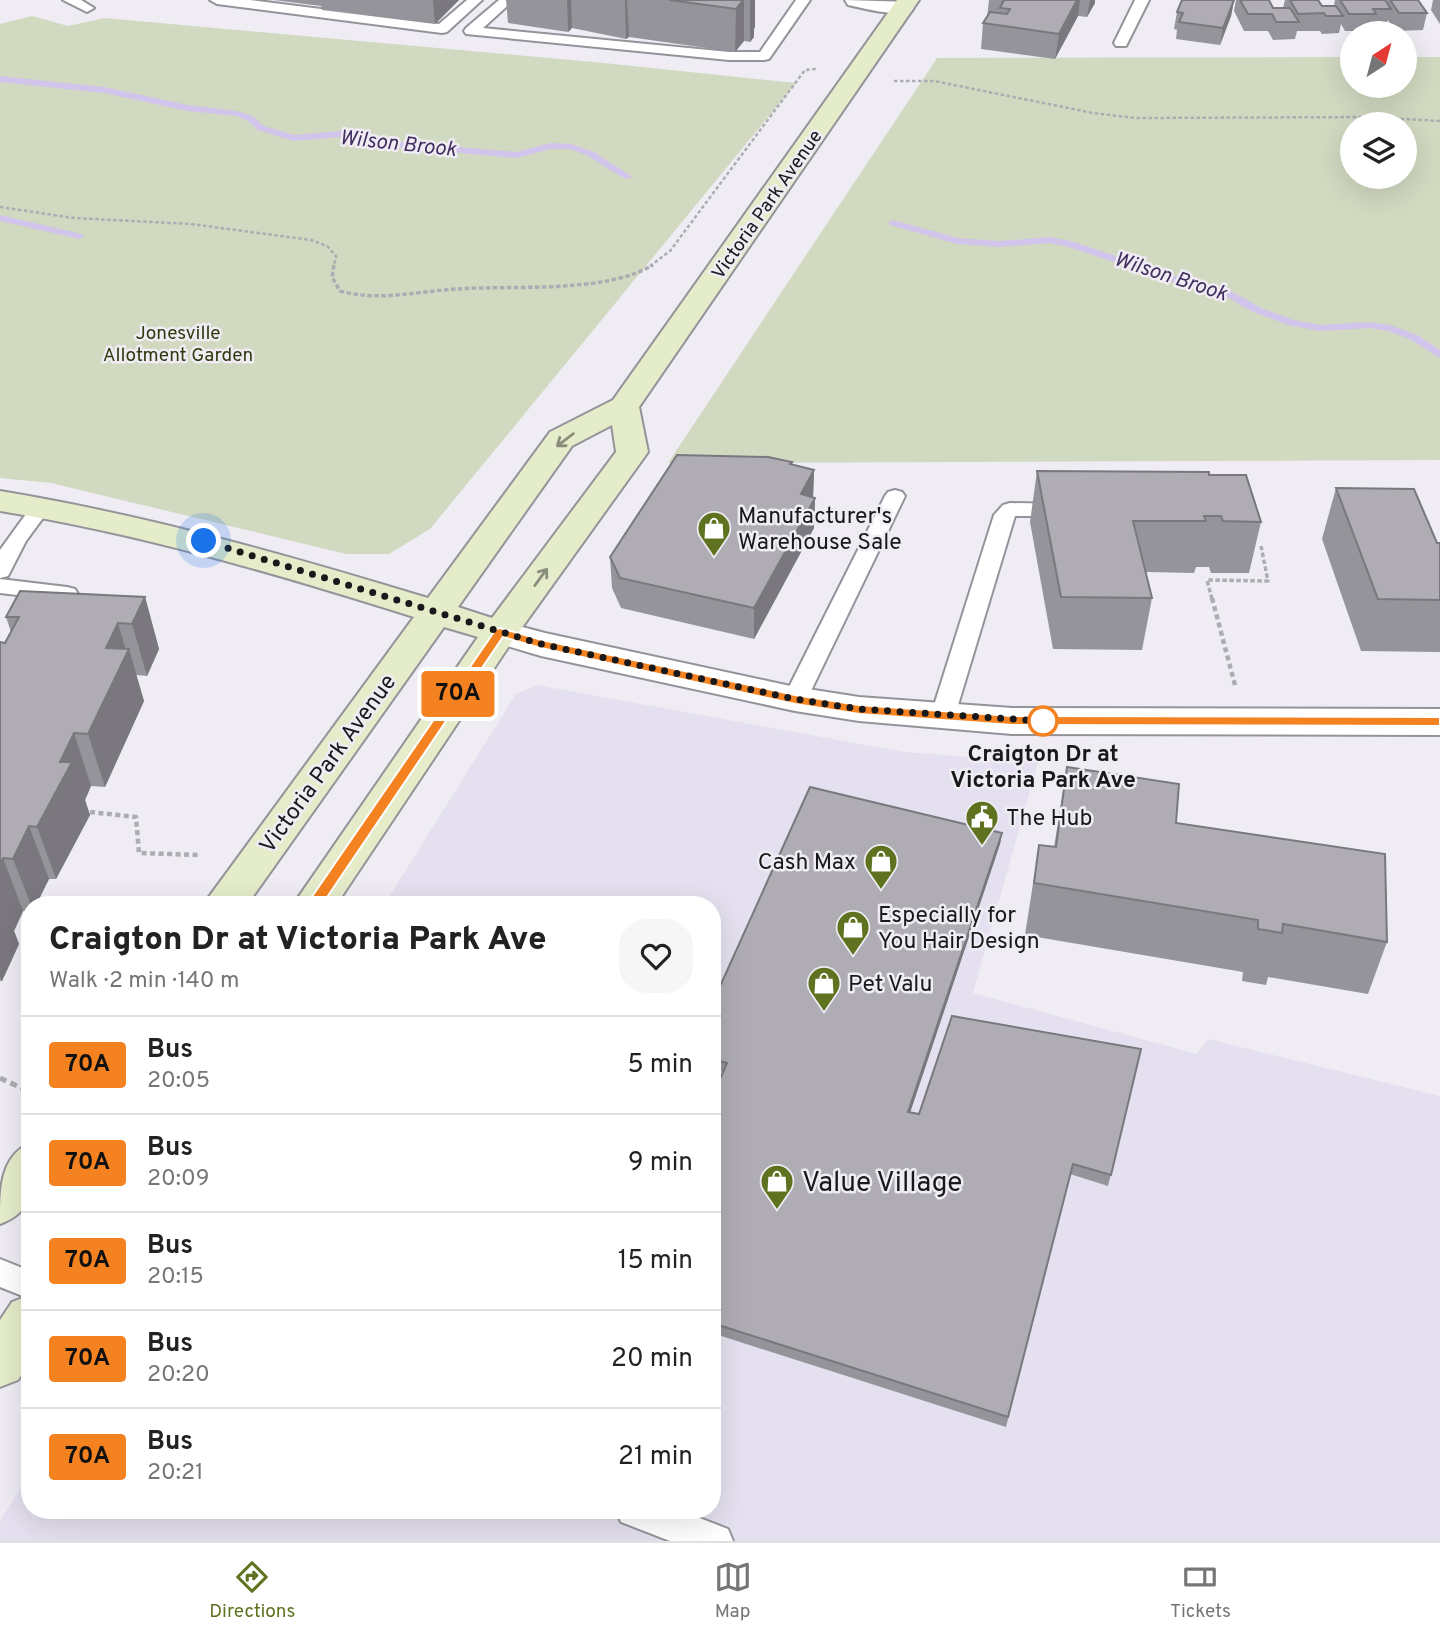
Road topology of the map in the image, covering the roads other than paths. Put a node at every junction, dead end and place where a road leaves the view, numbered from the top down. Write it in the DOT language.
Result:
graph roads {
  1 [pos="70,0"];
  2 [pos="217,0"];
  3 [pos="475,0"];
  4 [pos="507,0"];
  5 [pos="803,0"];
  6 [pos="856,0"];
  7 [pos="1142,0"];
  8 [pos="905,4"];
  9 [pos="87,8"];
  10 [pos="1121,43"];
  11 [pos="624,408"];
  12 [pos="895,496"];
  13 [pos="0,501"];
  14 [pos="41,507"];
  15 [pos="1080,510"];
  16 [pos="0,571"];
  17 [pos="0,586"];
  18 [pos="67,594"];
  19 [pos="436,612"];
  20 [pos="500,632"];
  21 [pos="795,699"];
  22 [pos="943,715"];
  23 [pos="1440,722"];
  24 [pos="230,896"];
  25 [pos="320,896"];
  26 [pos="21,1175"];
  27 [pos="0,1203"];
  28 [pos="0,1273"];
  29 [pos="21,1281"];
  30 [pos="21,1332"];
  31 [pos="0,1363"];
  32 [pos="657,1519"];
  33 [pos="716,1541"];
  1 -- 9 [label="lane"];
  2 -- 3 [label="lane"];
  4 -- 5 [label="lane"];
  6 -- 8 [label="street"];
  7 -- 10 [label="lane"];
  8 -- 11 [label="main road, Victoria Park Avenue"];
  11 -- 19 [label="main road, Victoria Park Avenue, one-way"];
  20 -- 11 [label="main road, one-way"];
  12 -- 21 [label="lane"];
  13 -- 14 [label="main road"];
  14 -- 16 [label="lane"];
  14 -- 19 [label="main road"];
  15 -- 22 [label="lane"];
  17 -- 18 [label="lane"];
  19 -- 20 [label="main road"];
  19 -- 24 [label="main road, Victoria Park Avenue"];
  20 -- 21 [label="street"];
  20 -- 25 [label="main road"];
  21 -- 22 [label="street"];
  22 -- 23 [label="street"];
  26 -- 27 [label="main road"];
  28 -- 29 [label="lane"];
  30 -- 31 [label="main road"];
  32 -- 33 [label="lane"];
}
